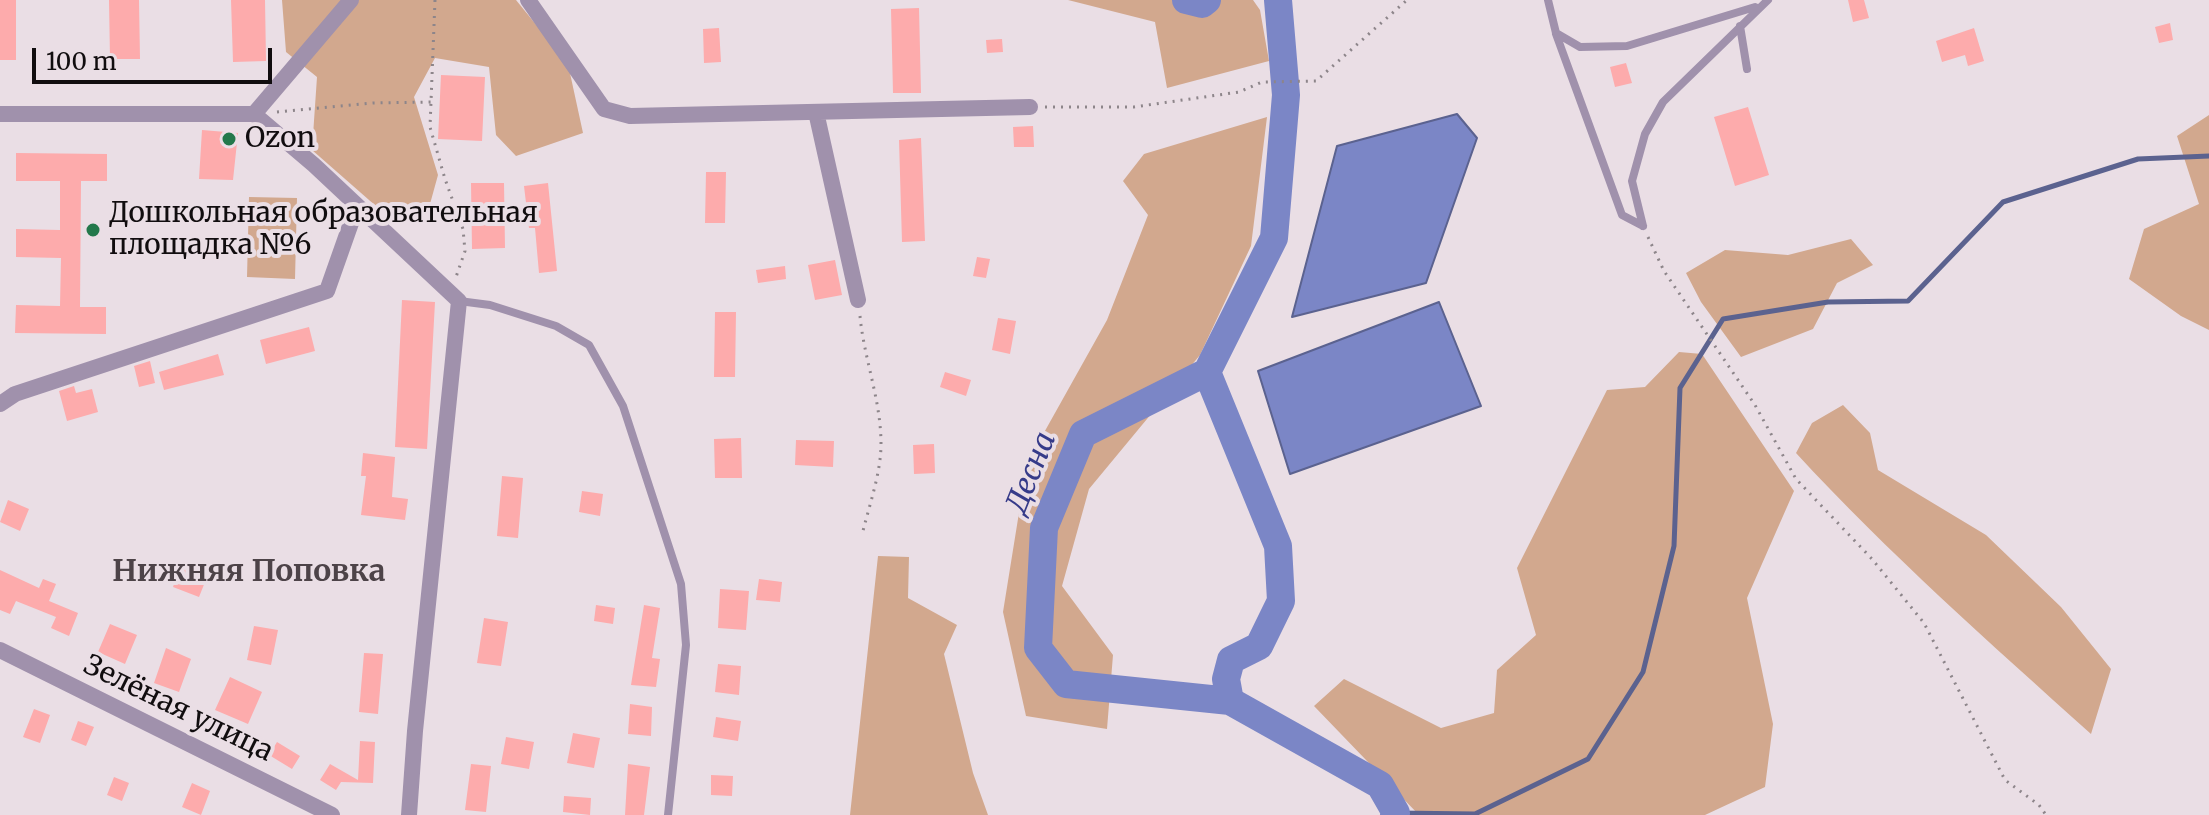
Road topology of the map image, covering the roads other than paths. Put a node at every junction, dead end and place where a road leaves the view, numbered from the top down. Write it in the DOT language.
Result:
graph roads {
  1 [pos="351,0"];
  2 [pos="528,0"];
  3 [pos="1548,0"];
  4 [pos="1764,3"];
  5 [pos="1740,26"];
  6 [pos="1556,33"];
  7 [pos="1747,69"];
  8 [pos="1030,107"];
  9 [pos="816,112"];
  10 [pos="0,114"];
  11 [pos="254,114"];
  12 [pos="357,206"];
  13 [pos="455,298"];
  14 [pos="858,300"];
  15 [pos="0,404"];
  16 [pos="0,650"];
  17 [pos="332,815"];
  18 [pos="409,815"];
  19 [pos="668,815"];
  1 -- 11 [label="street"];
  2 -- 9 [label="street"];
  3 -- 6 [label="lane"];
  4 -- 5 [label="lane"];
  4 -- 6 [label="lane"];
  5 -- 6 [label="lane"];
  5 -- 7 [label="lane"];
  8 -- 9 [label="street"];
  9 -- 14 [label="street"];
  10 -- 11 [label="street"];
  11 -- 12 [label="street"];
  12 -- 13 [label="street"];
  12 -- 15 [label="street"];
  13 -- 18 [label="street"];
  13 -- 19 [label="lane"];
  16 -- 17 [label="street, Зелёная улица"];
}
